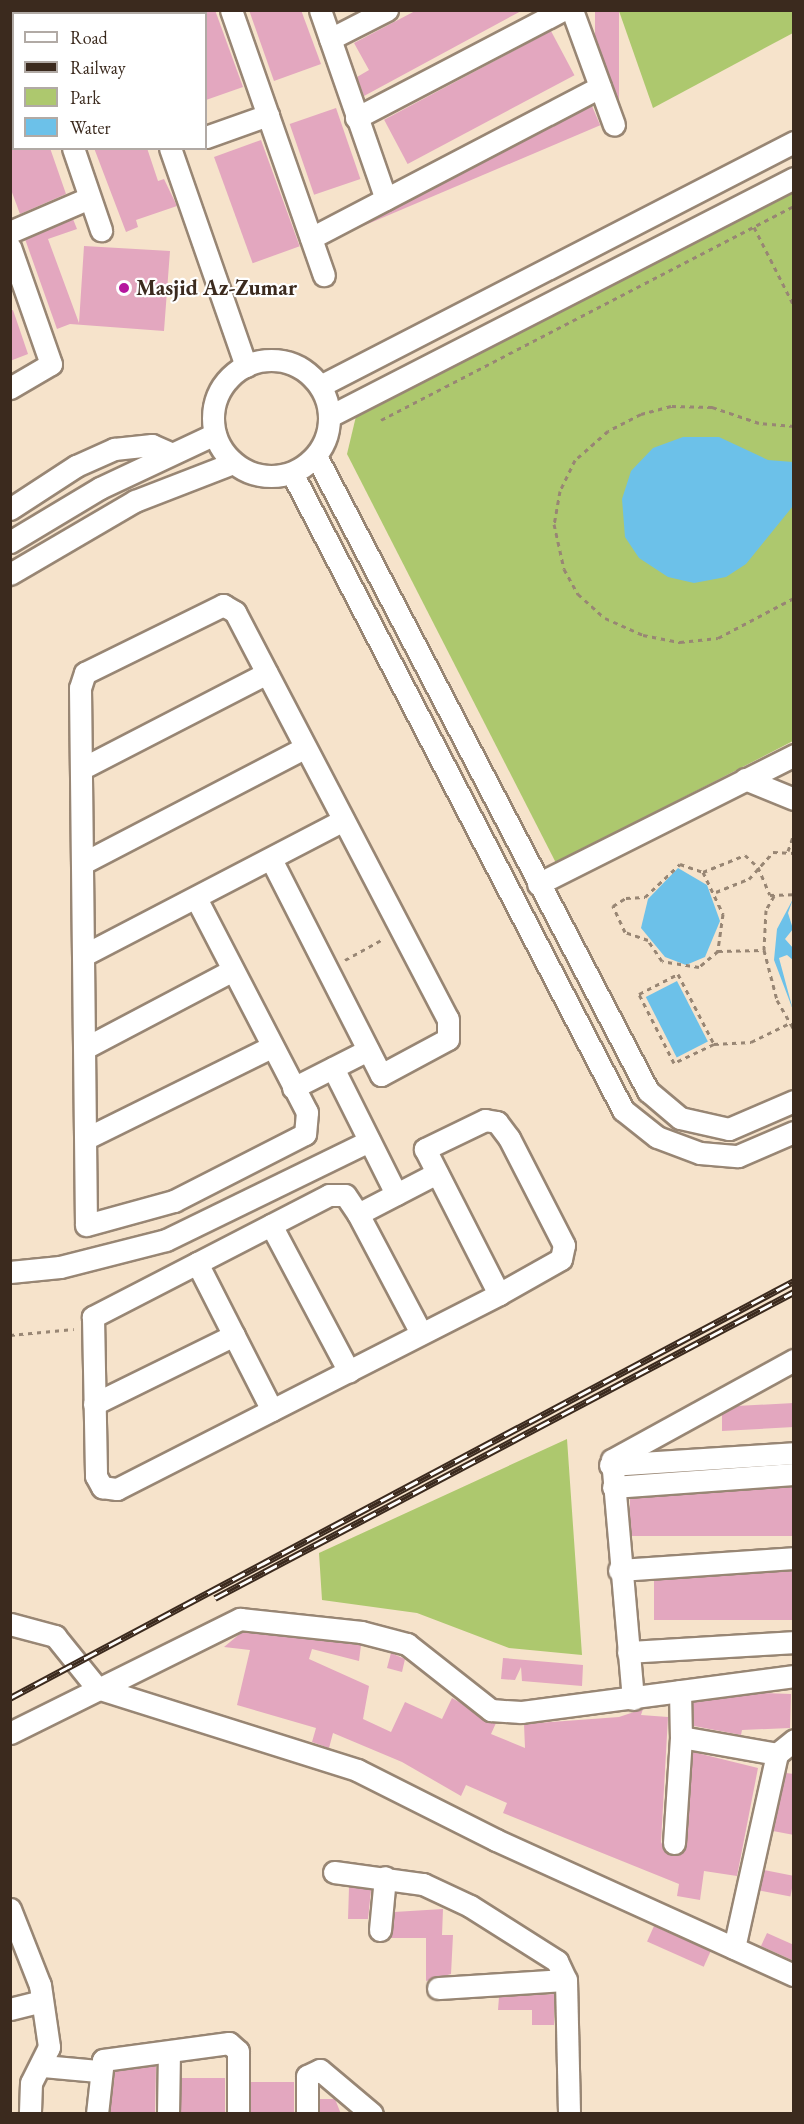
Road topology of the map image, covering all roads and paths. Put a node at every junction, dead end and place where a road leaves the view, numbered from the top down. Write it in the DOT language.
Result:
graph roads {
  1 [pos="231,10"];
  2 [pos="320,10"];
  3 [pos="387,10"];
  4 [pos="563,10"];
  5 [pos="572,10"];
  6 [pos="330,39"];
  7 [pos="600,87"];
  8 [pos="268,115"];
  9 [pos="356,118"];
  10 [pos="614,125"];
  11 [pos="207,137"];
  12 [pos="794,142"];
  13 [pos="73,150"];
  14 [pos="171,150"];
  15 [pos="794,178"];
  16 [pos="90,198"];
  17 [pos="386,199"];
  18 [pos="742,204"];
  19 [pos="794,206"];
  20 [pos="754,227"];
  21 [pos="101,230"];
  22 [pos="10,232"];
  23 [pos="311,238"];
  24 [pos="10,247"];
  25 [pos="324,275"];
  26 [pos="794,306"];
  27 [pos="246,366"];
  28 [pos="320,386"];
  29 [pos="10,388"];
  30 [pos="330,416"];
  31 [pos="381,420"];
  32 [pos="794,426"];
  33 [pos="215,434"];
  34 [pos="170,453"];
  35 [pos="316,456"];
  36 [pos="233,463"];
  37 [pos="291,473"];
  38 [pos="10,508"];
  39 [pos="10,542"];
  40 [pos="10,574"];
  41 [pos="794,598"];
  42 [pos="267,674"];
  43 [pos="304,748"];
  44 [pos="794,754"];
  45 [pos="81,769"];
  46 [pos="745,779"];
  47 [pos="794,799"];
  48 [pos="344,820"];
  49 [pos="794,834"];
  50 [pos="788,851"];
  51 [pos="794,853"];
  52 [pos="272,861"];
  53 [pos="85,862"];
  54 [pos="758,867"];
  55 [pos="703,872"];
  56 [pos="538,884"];
  57 [pos="716,892"];
  58 [pos="794,894"];
  59 [pos="774,896"];
  60 [pos="197,900"];
  61 [pos="401,929"];
  62 [pos="764,950"];
  63 [pos="718,951"];
  64 [pos="86,954"];
  65 [pos="682,968"];
  66 [pos="233,970"];
  67 [pos="328,970"];
  68 [pos="678,974"];
  69 [pos="790,1023"];
  70 [pos="794,1029"];
  71 [pos="714,1044"];
  72 [pos="271,1047"];
  73 [pos="85,1048"];
  74 [pos="368,1050"];
  75 [pos="333,1068"];
  76 [pos="293,1088"];
  77 [pos="794,1101"];
  78 [pos="794,1132"];
  79 [pos="87,1138"];
  80 [pos="369,1141"];
  81 [pos="437,1173"];
  82 [pos="396,1194"];
  83 [pos="358,1214"];
  84 [pos="271,1225"];
  85 [pos="197,1263"];
  86 [pos="14,1272"];
  87 [pos="499,1294"];
  88 [pos="64,1331"];
  89 [pos="421,1333"];
  90 [pos="10,1335"];
  91 [pos="234,1335"];
  92 [pos="794,1360"];
  93 [pos="349,1372"];
  94 [pos="93,1404"];
  95 [pos="272,1410"];
  96 [pos="794,1453"];
  97 [pos="610,1466"];
  98 [pos="794,1474"];
  99 [pos="613,1487"];
  100 [pos="794,1558"];
  101 [pos="619,1570"];
  102 [pos="10,1624"];
  103 [pos="794,1642"];
  104 [pos="628,1652"];
  105 [pos="794,1676"];
  106 [pos="97,1688"];
  107 [pos="680,1691"];
  108 [pos="633,1699"];
  109 [pos="10,1733"];
  110 [pos="681,1737"];
  111 [pos="794,1740"];
  112 [pos="777,1754"];
  113 [pos="674,1844"];
  114 [pos="334,1872"];
  115 [pos="385,1877"];
  116 [pos="10,1909"];
  117 [pos="380,1930"];
  118 [pos="734,1948"];
  119 [pos="794,1975"];
  120 [pos="566,1980"];
  121 [pos="438,1989"];
  122 [pos="42,2001"];
  123 [pos="10,2009"];
  124 [pos="169,2053"];
  125 [pos="43,2066"];
  126 [pos="98,2071"];
  127 [pos="30,2114"];
  128 [pos="97,2114"];
  129 [pos="168,2114"];
  130 [pos="238,2114"];
  131 [pos="307,2114"];
  132 [pos="372,2114"];
  133 [pos="568,2114"];
  1 -- 8 [label="street"];
  2 -- 6 [label="street"];
  3 -- 6 [label="street"];
  4 -- 9 [label="street"];
  5 -- 7 [label="street"];
  6 -- 9 [label="street"];
  7 -- 10 [label="street"];
  7 -- 17 [label="street"];
  8 -- 11 [label="street"];
  8 -- 23 [label="street"];
  9 -- 17 [label="street"];
  12 -- 28 [label="street"];
  13 -- 16 [label="street"];
  14 -- 27 [label="street"];
  15 -- 18 [label="street"];
  16 -- 21 [label="street"];
  16 -- 22 [label="street"];
  17 -- 23 [label="street"];
  18 -- 20 [label="path"];
  18 -- 30 [label="street"];
  19 -- 20 [label="path"];
  20 -- 26 [label="path"];
  20 -- 31 [label="path"];
  23 -- 25 [label="street"];
  24 -- 29 [label="street"];
  27 -- 28 [label="street"];
  27 -- 33 [label="street"];
  28 -- 30 [label="street"];
  30 -- 35 [label="street"];
  32 -- 41 [label="path"];
  33 -- 34 [label="street"];
  33 -- 36 [label="street"];
  34 -- 38 [label="street"];
  34 -- 39 [label="street"];
  35 -- 37 [label="street"];
  35 -- 56 [label="street"];
  36 -- 37 [label="street"];
  36 -- 40 [label="street"];
  37 -- 78 [label="street"];
  42 -- 43 [label="street"];
  42 -- 45 [label="street"];
  42 -- 45 [label="street"];
  43 -- 48 [label="street"];
  43 -- 53 [label="street"];
  44 -- 46 [label="street"];
  45 -- 53 [label="street"];
  46 -- 47 [label="street"];
  46 -- 56 [label="street"];
  48 -- 52 [label="street"];
  48 -- 61 [label="street"];
  49 -- 50 [label="path"];
  50 -- 51 [label="path"];
  50 -- 54 [label="path"];
  52 -- 60 [label="street"];
  52 -- 67 [label="street"];
  53 -- 64 [label="street"];
  54 -- 55 [label="path"];
  54 -- 57 [label="path"];
  54 -- 59 [label="path"];
  55 -- 57 [label="path"];
  55 -- 65 [label="path"];
  56 -- 77 [label="street"];
  57 -- 63 [label="path"];
  58 -- 59 [label="path"];
  59 -- 62 [label="path"];
  60 -- 64 [label="street"];
  60 -- 66 [label="street"];
  61 -- 67 [label="path"];
  61 -- 74 [label="street"];
  62 -- 63 [label="path"];
  62 -- 69 [label="path"];
  63 -- 65 [label="path"];
  64 -- 73 [label="street"];
  65 -- 68 [label="path"];
  66 -- 72 [label="street"];
  66 -- 73 [label="street"];
  67 -- 74 [label="street"];
  68 -- 71 [label="path"];
  68 -- 71 [label="path"];
  69 -- 70 [label="path"];
  69 -- 71 [label="path"];
  72 -- 76 [label="street"];
  72 -- 79 [label="street"];
  73 -- 79 [label="street"];
  74 -- 75 [label="street"];
  75 -- 76 [label="street"];
  75 -- 80 [label="street"];
  76 -- 79 [label="street"];
  80 -- 82 [label="street"];
  80 -- 86 [label="street"];
  81 -- 82 [label="street"];
  81 -- 87 [label="street"];
  81 -- 87 [label="street"];
  82 -- 83 [label="street"];
  83 -- 84 [label="street"];
  83 -- 89 [label="street"];
  84 -- 85 [label="street"];
  84 -- 93 [label="street"];
  85 -- 91 [label="street"];
  85 -- 94 [label="street"];
  87 -- 89 [label="street"];
  88 -- 90 [label="path"];
  89 -- 93 [label="street"];
  91 -- 94 [label="street"];
  91 -- 95 [label="street"];
  92 -- 97 [label="street"];
  93 -- 95 [label="street"];
  94 -- 95 [label="street"];
  96 -- 97 [label="street"];
  97 -- 99 [label="street"];
  98 -- 99 [label="street"];
  99 -- 101 [label="street"];
  100 -- 101 [label="street"];
  101 -- 104 [label="street"];
  102 -- 106 [label="street"];
  103 -- 104 [label="street"];
  104 -- 108 [label="street"];
  105 -- 107 [label="street"];
  106 -- 108 [label="street"];
  106 -- 109 [label="street"];
  106 -- 118 [label="street"];
  107 -- 108 [label="street"];
  107 -- 110 [label="street"];
  110 -- 112 [label="street"];
  110 -- 113 [label="street"];
  111 -- 112 [label="street"];
  112 -- 118 [label="street"];
  114 -- 115 [label="street"];
  115 -- 117 [label="street"];
  115 -- 120 [label="street"];
  116 -- 122 [label="street"];
  118 -- 119 [label="street"];
  120 -- 121 [label="street"];
  120 -- 133 [label="street"];
  122 -- 123 [label="street"];
  122 -- 125 [label="street"];
  124 -- 126 [label="street"];
  124 -- 129 [label="street"];
  124 -- 130 [label="street"];
  125 -- 126 [label="street"];
  125 -- 127 [label="street"];
  126 -- 128 [label="street"];
  131 -- 132 [label="street"];
}
